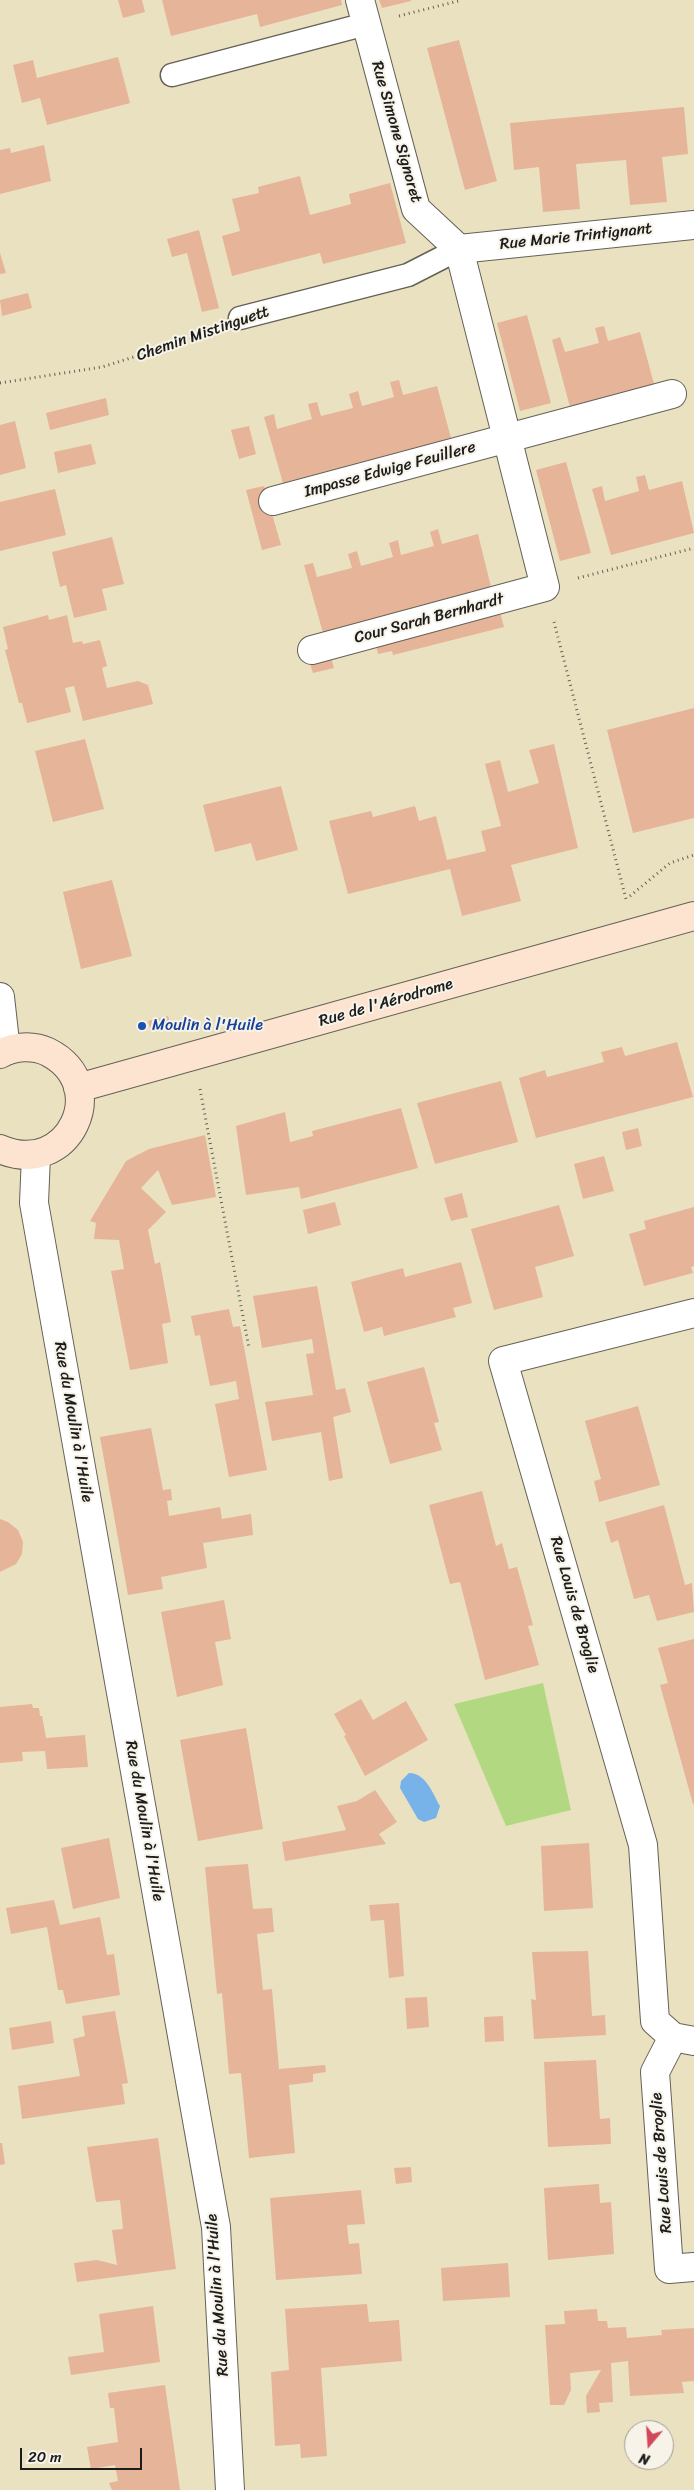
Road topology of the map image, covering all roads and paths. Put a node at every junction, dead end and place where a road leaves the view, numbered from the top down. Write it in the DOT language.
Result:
graph roads {
  1 [pos="462,0"];
  2 [pos="363,12"];
  3 [pos="172,75"];
  4 [pos="694,225"];
  5 [pos="459,249"];
  6 [pos="240,318"];
  7 [pos="0,383"];
  8 [pos="672,394"];
  9 [pos="506,440"];
  10 [pos="273,501"];
  11 [pos="694,548"];
  12 [pos="545,587"];
  13 [pos="312,650"];
  14 [pos="626,899"];
  15 [pos="694,916"];
  16 [pos="0,997"];
  17 [pos="3,1052"];
  18 [pos="195,1056"];
  19 [pos="78,1088"];
  20 [pos="0,1149"];
  21 [pos="36,1155"];
  22 [pos="694,1313"];
  23 [pos="249,1348"];
  24 [pos="684,2039"];
  25 [pos="694,2268"];
  26 [pos="230,2490"];
  1 -- 2 [label="path"];
  2 -- 3 [label="lane"];
  2 -- 5 [label="street, Rue Simone Signoret"];
  4 -- 5 [label="street, Rue Marie Trintignant"];
  5 -- 6 [label="lane, Chemin Mistinguett"];
  5 -- 9 [label="street"];
  6 -- 7 [label="path, Chemin Mistinguett"];
  8 -- 9 [label="street"];
  9 -- 10 [label="street, Impasse Edwige Feuillere"];
  9 -- 12 [label="street"];
  11 -- 12 [label="path"];
  12 -- 13 [label="street, Cour Sarah Bernhardt"];
  12 -- 14 [label="path"];
  15 -- 18 [label="street, Rue de l'Aérodrome"];
  16 -- 17 [label="street"];
  17 -- 19 [label="street"];
  18 -- 19 [label="street, Rue de l'Aérodrome"];
  18 -- 23 [label="path"];
  19 -- 21 [label="street"];
  20 -- 21 [label="street"];
  21 -- 26 [label="street, Rue du Moulin à l'Huile"];
  22 -- 24 [label="street, Rue Louis de Broglie"];
  24 -- 25 [label="street, Rue Louis de Broglie"];
}
